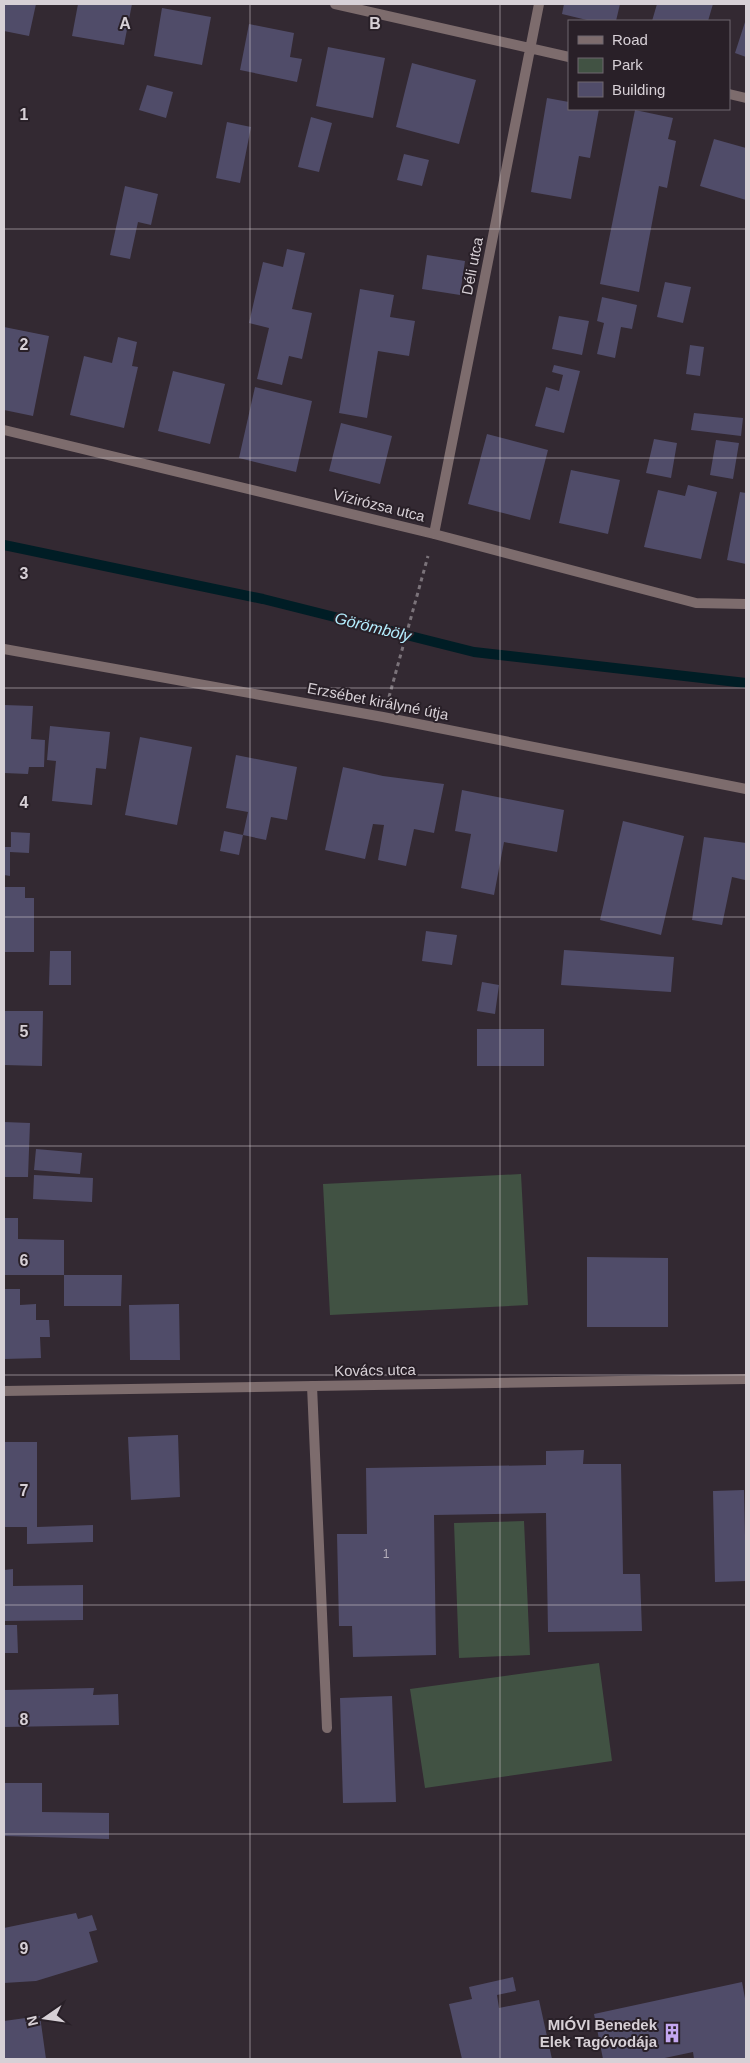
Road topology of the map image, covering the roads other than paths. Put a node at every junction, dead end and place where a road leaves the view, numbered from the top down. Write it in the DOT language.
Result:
graph roads {
  1 [pos="335,4"];
  2 [pos="539,4"];
  3 [pos="531,48"];
  4 [pos="568,56"];
  5 [pos="730,94"];
  6 [pos="746,98"];
  7 [pos="4,430"];
  8 [pos="434,534"];
  9 [pos="746,604"];
  10 [pos="4,648"];
  11 [pos="746,789"];
  12 [pos="746,1379"];
  13 [pos="312,1386"];
  14 [pos="4,1391"];
  15 [pos="327,1728"];
  1 -- 3 [label="street"];
  2 -- 3 [label="street, Déli utca"];
  3 -- 4 [label="street"];
  3 -- 8 [label="street, Déli utca"];
  5 -- 6 [label="street"];
  7 -- 8 [label="street, Vízirózsa utca"];
  8 -- 9 [label="street, Vízirózsa utca"];
  10 -- 11 [label="street, Erzsébet királyné útja"];
  12 -- 13 [label="street, Kovács utca"];
  13 -- 14 [label="street, Kovács utca"];
  13 -- 15 [label="street"];
}
